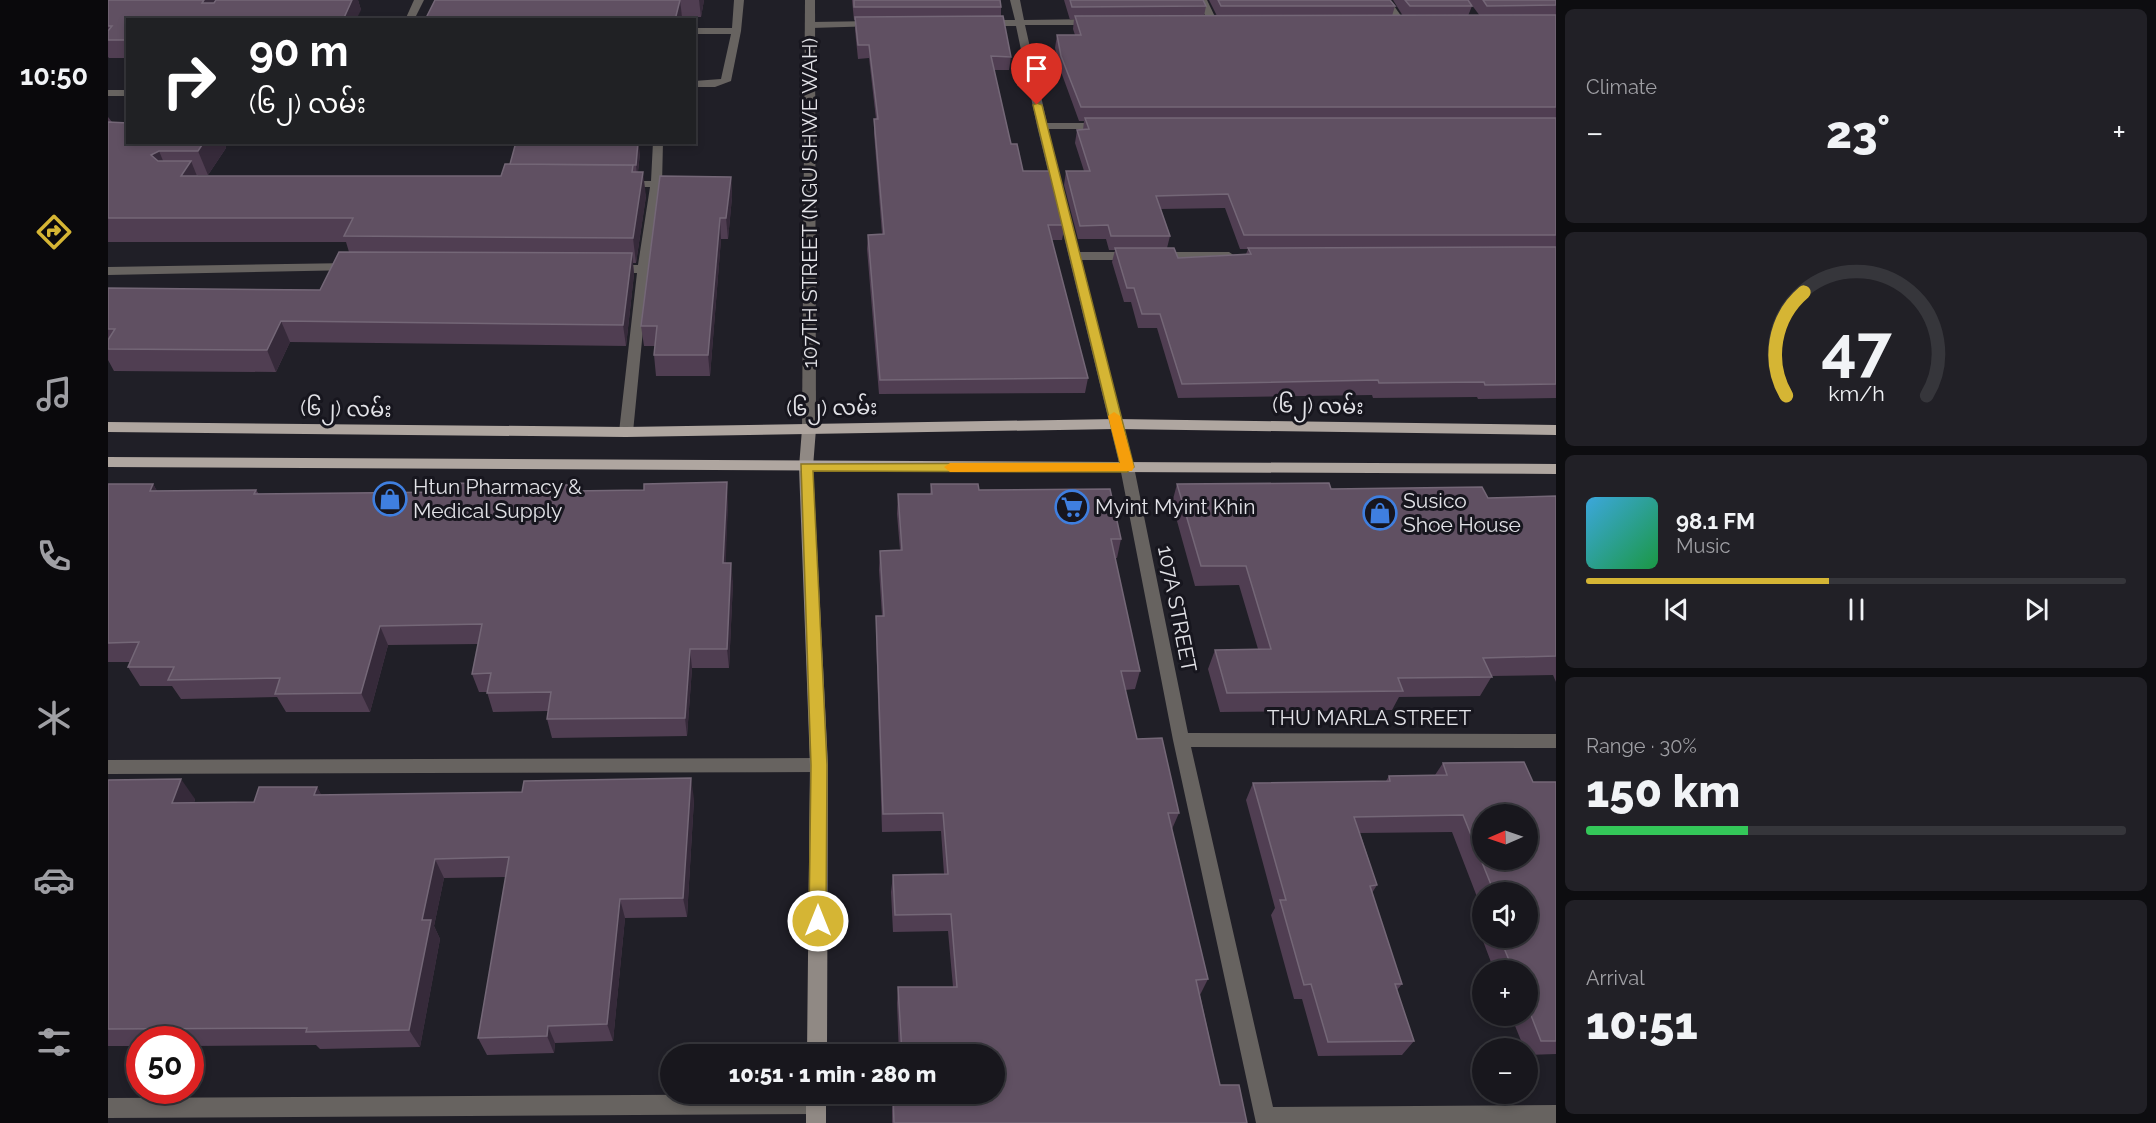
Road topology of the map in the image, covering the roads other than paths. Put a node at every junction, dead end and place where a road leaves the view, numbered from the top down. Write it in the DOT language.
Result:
graph roads {
  1 [pos="419,0"];
  2 [pos="739,0"];
  3 [pos="810,0"];
  4 [pos="1015,0"];
  5 [pos="1202,0"];
  6 [pos="1385,0"];
  7 [pos="410,18"];
  8 [pos="1020,22"];
  9 [pos="1100,22"];
  10 [pos="974,23"];
  11 [pos="1202,23"];
  12 [pos="1213,23"];
  13 [pos="1225,23"];
  14 [pos="1389,23"];
  15 [pos="1401,23"];
  16 [pos="1412,23"];
  17 [pos="880,24"];
  18 [pos="811,25"];
  19 [pos="696,31"];
  20 [pos="736,31"];
  21 [pos="696,84"];
  22 [pos="108,93"];
  23 [pos="126,93"];
  24 [pos="1042,126"];
  25 [pos="1113,126"];
  26 [pos="658,144"];
  27 [pos="608,184"];
  28 [pos="656,184"];
  29 [pos="1074,256"];
  30 [pos="1239,256"];
  31 [pos="363,267"];
  32 [pos="597,268"];
  33 [pos="644,269"];
  34 [pos="108,271"];
  35 [pos="1116,424"];
  36 [pos="108,427"];
  37 [pos="809,429"];
  38 [pos="1556,430"];
  39 [pos="626,432"];
  40 [pos="108,462"];
  41 [pos="806,467"];
  42 [pos="1127,467"];
  43 [pos="1556,469"];
  44 [pos="1181,740"];
  45 [pos="1556,741"];
  46 [pos="819,765"];
  47 [pos="108,766"];
  48 [pos="817,1044"];
  49 [pos="816,1107"];
  50 [pos="108,1108"];
  51 [pos="1556,1115"];
  52 [pos="1265,1120"];
  1 -- 7 [label="street"];
  2 -- 20 [label="street"];
  3 -- 18 [label="street, 107TH STREET (NGU SHWE WAH)"];
  4 -- 8 [label="street, 107A STREET"];
  5 -- 12 [label="street"];
  6 -- 15 [label="street"];
  8 -- 9 [label="street"];
  8 -- 10 [label="street"];
  8 -- 24 [label="street, 107A STREET"];
  11 -- 12 [label="street"];
  12 -- 13 [label="street"];
  14 -- 15 [label="street"];
  15 -- 16 [label="street"];
  17 -- 18 [label="street"];
  18 -- 37 [label="street, 107TH STREET (NGU SHWE WAH)"];
  19 -- 20 [label="street"];
  20 -- 21 [label="street"];
  22 -- 23 [label="street"];
  24 -- 25 [label="street"];
  24 -- 29 [label="street, 107A STREET"];
  26 -- 28 [label="street"];
  27 -- 28 [label="street"];
  28 -- 33 [label="street"];
  29 -- 30 [label="street"];
  29 -- 35 [label="street, 107A STREET"];
  31 -- 34 [label="street"];
  32 -- 33 [label="street"];
  33 -- 39 [label="street"];
  35 -- 37 [label="main road, (၆၂) လမ်း"];
  35 -- 38 [label="main road, (၆၂) လမ်း"];
  35 -- 42 [label="street, 107A STREET"];
  36 -- 39 [label="main road, (၆၂) လမ်း"];
  37 -- 39 [label="main road, (၆၂) လမ်း"];
  37 -- 41 [label="main road, 107TH STREET (NGU SHWE WAH)"];
  40 -- 41 [label="main road"];
  41 -- 42 [label="main road"];
  41 -- 46 [label="main road, 107TH STREET (NGU SHWE WAH)"];
  42 -- 43 [label="main road"];
  42 -- 44 [label="street, 107A STREET"];
  44 -- 45 [label="street, THU MARLA STREET"];
  44 -- 52 [label="street, 107A STREET"];
  46 -- 47 [label="street"];
  46 -- 48 [label="main road, 107TH STREET (NGU SHWE WAH)"];
  49 -- 50 [label="street"];
  51 -- 52 [label="street"];
}
